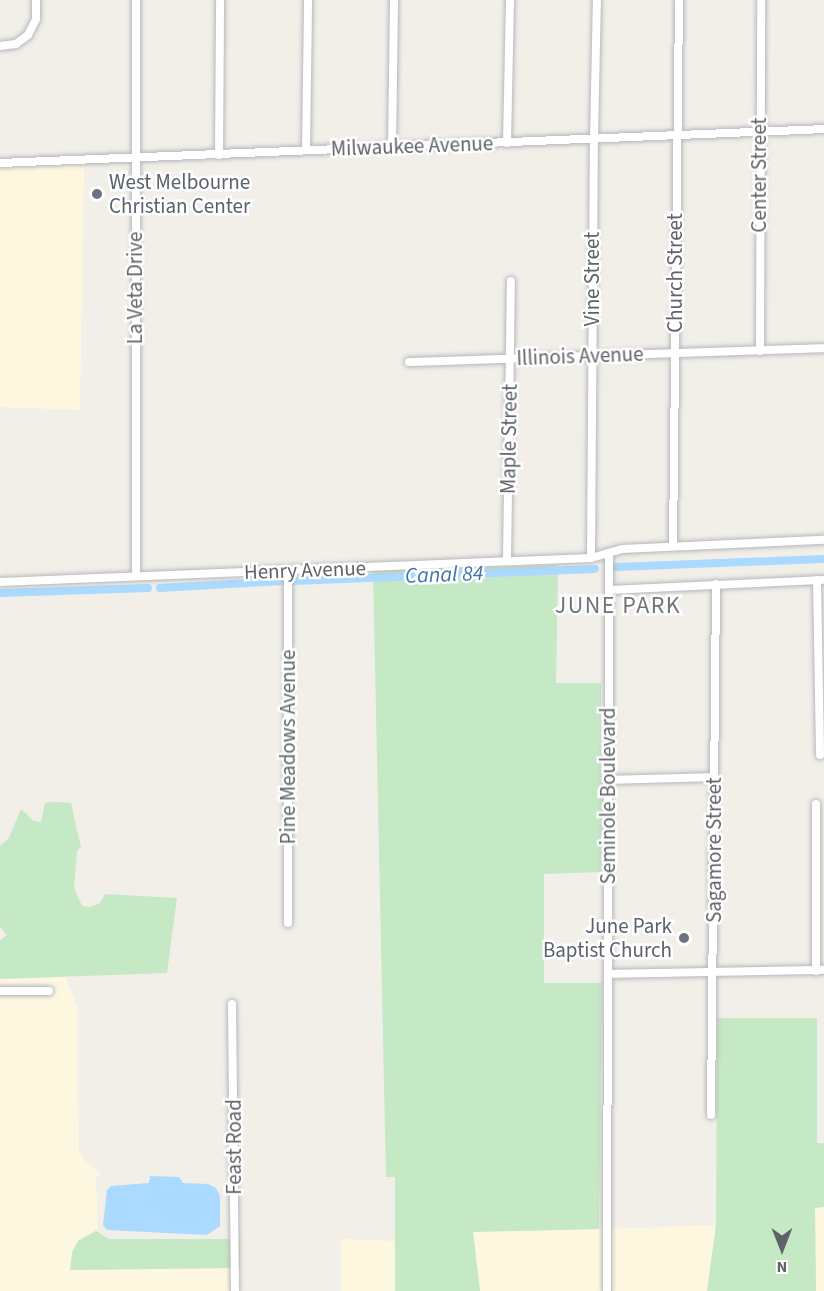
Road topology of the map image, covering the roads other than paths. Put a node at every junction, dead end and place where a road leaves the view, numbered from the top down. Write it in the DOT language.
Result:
graph roads {
  1 [pos="36,0"];
  2 [pos="136,0"];
  3 [pos="220,0"];
  4 [pos="308,0"];
  5 [pos="394,0"];
  6 [pos="510,0"];
  7 [pos="597,0"];
  8 [pos="680,0"];
  9 [pos="760,0"];
  10 [pos="0,46"];
  11 [pos="824,129"];
  12 [pos="759,133"];
  13 [pos="676,136"];
  14 [pos="594,140"];
  15 [pos="507,143"];
  16 [pos="392,147"];
  17 [pos="306,150"];
  18 [pos="219,155"];
  19 [pos="135,158"];
  20 [pos="0,163"];
  21 [pos="511,281"];
  22 [pos="824,348"];
  23 [pos="760,351"];
  24 [pos="675,353"];
  25 [pos="592,356"];
  26 [pos="509,358"];
  27 [pos="409,362"];
  28 [pos="824,540"];
  29 [pos="673,546"];
  30 [pos="609,553"];
  31 [pos="591,558"];
  32 [pos="507,560"];
  33 [pos="288,571"];
  34 [pos="136,576"];
  35 [pos="821,580"];
  36 [pos="0,582"];
  37 [pos="716,584"];
  38 [pos="609,590"];
  39 [pos="820,755"];
  40 [pos="714,777"];
  41 [pos="609,780"];
  42 [pos="816,804"];
  43 [pos="288,923"];
  44 [pos="820,970"];
  45 [pos="711,973"];
  46 [pos="608,974"];
  47 [pos="0,991"];
  48 [pos="49,991"];
  49 [pos="232,1004"];
  50 [pos="711,1115"];
  51 [pos="235,1291"];
  52 [pos="607,1291"];
  1 -- 10 [label="street"];
  2 -- 19 [label="street, La Veta Drive"];
  3 -- 18 [label="street"];
  4 -- 17 [label="street"];
  5 -- 16 [label="street"];
  6 -- 15 [label="street"];
  7 -- 14 [label="street, Vine Street"];
  8 -- 13 [label="street, Church Street"];
  9 -- 12 [label="street, Center Street"];
  11 -- 12 [label="street, Milwaukee Avenue"];
  12 -- 13 [label="street, Milwaukee Avenue"];
  12 -- 23 [label="street, Center Street"];
  13 -- 14 [label="street, Milwaukee Avenue"];
  13 -- 24 [label="street, Church Street"];
  14 -- 15 [label="street, Milwaukee Avenue"];
  14 -- 25 [label="street, Vine Street"];
  15 -- 16 [label="street, Milwaukee Avenue"];
  16 -- 17 [label="street, Milwaukee Avenue"];
  17 -- 18 [label="street, Milwaukee Avenue"];
  18 -- 19 [label="street, Milwaukee Avenue"];
  19 -- 20 [label="street, Milwaukee Avenue"];
  19 -- 34 [label="street, La Veta Drive"];
  21 -- 26 [label="street, Maple Street"];
  22 -- 23 [label="street, Illinois Avenue"];
  23 -- 24 [label="street, Illinois Avenue"];
  24 -- 25 [label="street, Illinois Avenue"];
  24 -- 29 [label="street, Church Street"];
  25 -- 26 [label="street, Illinois Avenue"];
  25 -- 31 [label="street, Vine Street"];
  26 -- 27 [label="street, Illinois Avenue"];
  26 -- 32 [label="street, Maple Street"];
  28 -- 29 [label="street, Henry Avenue"];
  29 -- 30 [label="street, Henry Avenue"];
  30 -- 31 [label="street, Henry Avenue"];
  30 -- 38 [label="street, Seminole Boulevard"];
  31 -- 32 [label="street, Henry Avenue"];
  32 -- 33 [label="street, Henry Avenue"];
  33 -- 34 [label="street, Henry Avenue"];
  33 -- 43 [label="street, Pine Meadows Avenue"];
  34 -- 36 [label="street, Henry Avenue"];
  35 -- 37 [label="street"];
  35 -- 39 [label="street"];
  37 -- 38 [label="street"];
  37 -- 40 [label="street, Sagamore Street"];
  38 -- 41 [label="street, Seminole Boulevard"];
  40 -- 41 [label="street"];
  40 -- 45 [label="street, Sagamore Street"];
  41 -- 46 [label="street, Seminole Boulevard"];
  42 -- 44 [label="street"];
  44 -- 45 [label="street"];
  45 -- 46 [label="street"];
  45 -- 50 [label="street, Sagamore Street"];
  46 -- 52 [label="street, Seminole Boulevard"];
  47 -- 48 [label="street"];
  49 -- 51 [label="street, Feast Road"];
}
